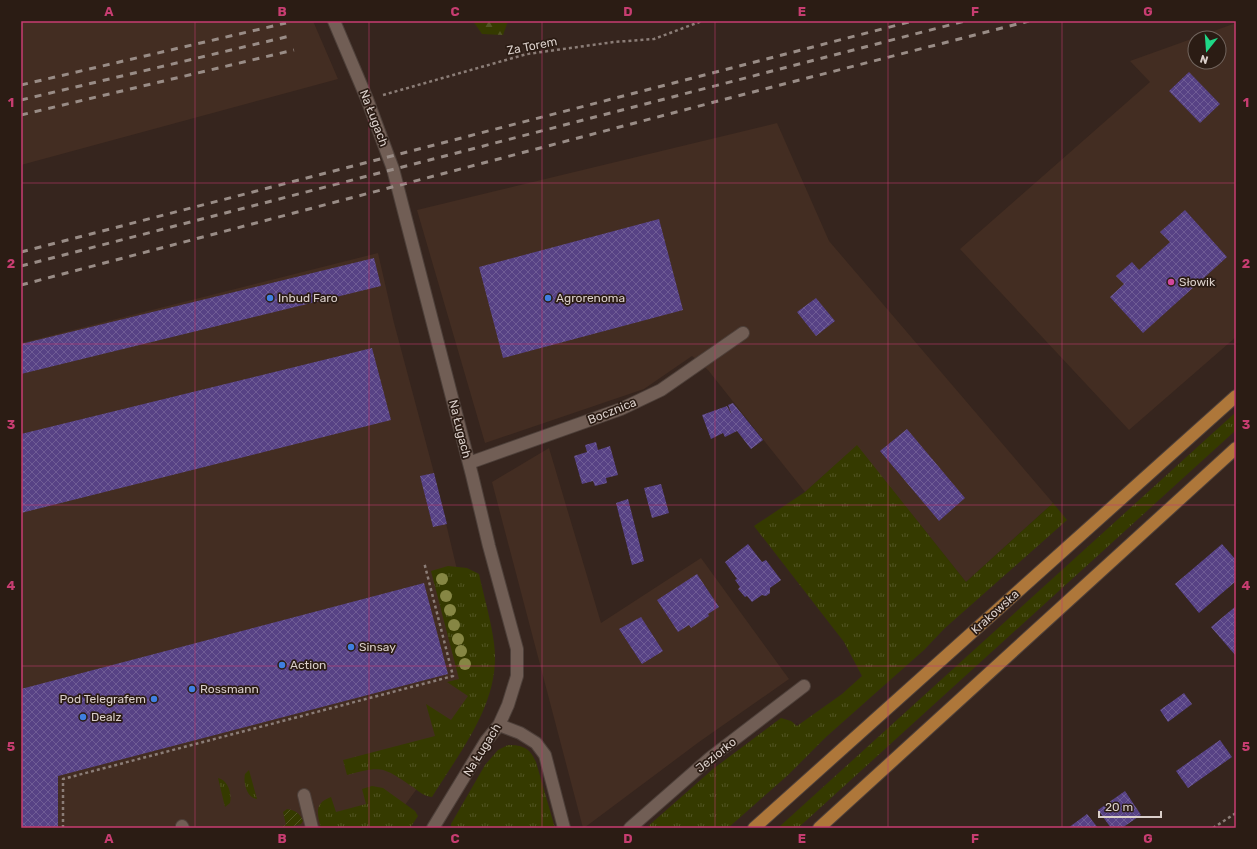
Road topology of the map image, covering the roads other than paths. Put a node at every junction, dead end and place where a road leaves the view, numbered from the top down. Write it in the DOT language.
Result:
graph roads {
  1 [pos="334,21"];
  2 [pos="742,333"];
  3 [pos="1236,396"];
  4 [pos="1236,448"];
  5 [pos="469,463"];
  6 [pos="804,686"];
  7 [pos="499,725"];
  8 [pos="304,795"];
  9 [pos="312,828"];
  10 [pos="433,828"];
  11 [pos="564,828"];
  12 [pos="630,828"];
  13 [pos="754,828"];
  14 [pos="819,828"];
  1 -- 5 [label="street, Na Ługach"];
  2 -- 5 [label="street, Bocznica"];
  3 -- 13 [label="main road, Krakowska"];
  4 -- 14 [label="main road"];
  5 -- 7 [label="street, Na Ługach"];
  6 -- 12 [label="street, Jeziorko"];
  7 -- 10 [label="street, Na Ługach"];
  7 -- 11 [label="street"];
  8 -- 9 [label="street"];
}
